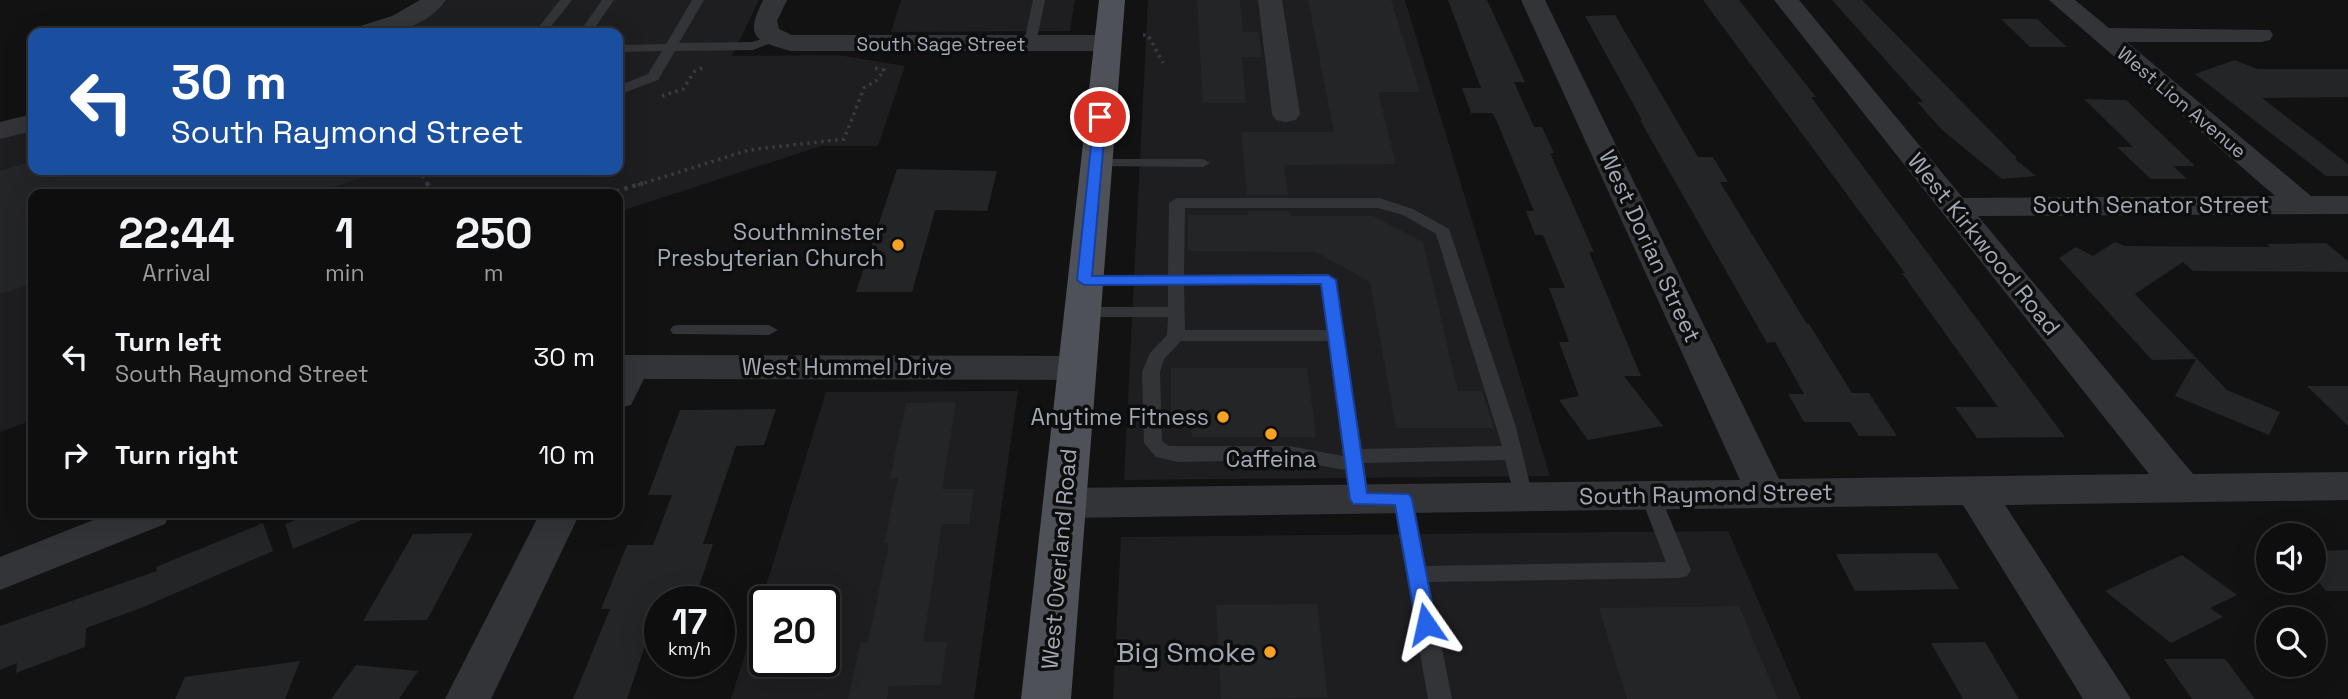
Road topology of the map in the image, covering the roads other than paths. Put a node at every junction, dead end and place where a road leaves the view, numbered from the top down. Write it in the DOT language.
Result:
graph roads {
  1 [pos="433,0"];
  2 [pos="566,0"];
  3 [pos="608,0"];
  4 [pos="698,0"];
  5 [pos="775,0"];
  6 [pos="1039,0"];
  7 [pos="1112,0"];
  8 [pos="1270,0"];
  9 [pos="1533,0"];
  10 [pos="1786,0"];
  11 [pos="2062,0"];
  12 [pos="379,28"];
  13 [pos="544,28"];
  14 [pos="588,28"];
  15 [pos="2103,35"];
  16 [pos="2261,35"];
  17 [pos="776,39"];
  18 [pos="1030,43"];
  19 [pos="1107,43"];
  20 [pos="623,48"];
  21 [pos="670,48"];
  22 [pos="623,89"];
  23 [pos="1286,114"];
  24 [pos="28,123"];
  25 [pos="0,131"];
  26 [pos="1095,163"];
  27 [pos="1203,163"];
  28 [pos="2302,204"];
  29 [pos="2348,205"];
  30 [pos="1953,207"];
  31 [pos="1176,280"];
  32 [pos="1083,296"];
  33 [pos="1176,312"];
  34 [pos="679,330"];
  35 [pos="769,330"];
  36 [pos="1336,335"];
  37 [pos="1176,336"];
  38 [pos="1076,368"];
  39 [pos="623,377"];
  40 [pos="1513,453"];
  41 [pos="1355,474"];
  42 [pos="2348,486"];
  43 [pos="2182,488"];
  44 [pos="1974,490"];
  45 [pos="1766,493"];
  46 [pos="1650,495"];
  47 [pos="1523,497"];
  48 [pos="1403,499"];
  49 [pos="1064,503"];
  50 [pos="139,518"];
  51 [pos="558,518"];
  52 [pos="0,574"];
  53 [pos="1417,574"];
  54 [pos="468,699"];
  55 [pos="1046,699"];
  56 [pos="1440,699"];
  57 [pos="2108,699"];
  1 -- 12 [label="street"];
  2 -- 13 [label="lane"];
  3 -- 14 [label="lane"];
  4 -- 21 [label="lane"];
  5 -- 17 [label="street"];
  6 -- 18 [label="lane"];
  7 -- 19 [label="main road, West Overland Road"];
  8 -- 23 [label="street"];
  9 -- 45 [label="street, West Dorian Street"];
  10 -- 30 [label="street, West Kirkwood Road"];
  11 -- 15 [label="street, West Lion Avenue"];
  15 -- 16 [label="street"];
  15 -- 28 [label="street, West Lion Avenue"];
  17 -- 18 [label="street, South Sage Street"];
  17 -- 21 [label="lane"];
  18 -- 19 [label="street, South Sage Street"];
  19 -- 26 [label="main road, West Overland Road"];
  20 -- 21 [label="lane"];
  21 -- 22 [label="lane"];
  24 -- 25 [label="street"];
  26 -- 27 [label="lane"];
  26 -- 32 [label="main road, West Overland Road"];
  28 -- 29 [label="street, South Senator Street"];
  28 -- 30 [label="street, South Senator Street"];
  30 -- 43 [label="street, West Kirkwood Road"];
  31 -- 32 [label="lane"];
  31 -- 33 [label="lane"];
  31 -- 36 [label="lane"];
  31 -- 40 [label="lane"];
  32 -- 33 [label="lane"];
  32 -- 38 [label="main road, West Overland Road"];
  33 -- 37 [label="lane"];
  34 -- 35 [label="lane"];
  36 -- 37 [label="lane"];
  36 -- 41 [label="lane"];
  37 -- 41 [label="lane"];
  38 -- 39 [label="street, West Hummel Drive"];
  38 -- 49 [label="main road, West Overland Road"];
  40 -- 41 [label="lane"];
  40 -- 47 [label="lane"];
  41 -- 48 [label="street, South Raymond Street"];
  41 -- 49 [label="street, South Raymond Street"];
  42 -- 43 [label="street, South Raymond Street"];
  43 -- 44 [label="street, South Raymond Street"];
  44 -- 45 [label="street, South Raymond Street"];
  44 -- 57 [label="street"];
  45 -- 46 [label="street, South Raymond Street"];
  46 -- 47 [label="street, South Raymond Street"];
  46 -- 53 [label="lane"];
  47 -- 48 [label="street, South Raymond Street"];
  48 -- 53 [label="lane"];
  49 -- 55 [label="main road, West Overland Road"];
  50 -- 52 [label="street"];
  51 -- 54 [label="street"];
  53 -- 56 [label="lane"];
}
